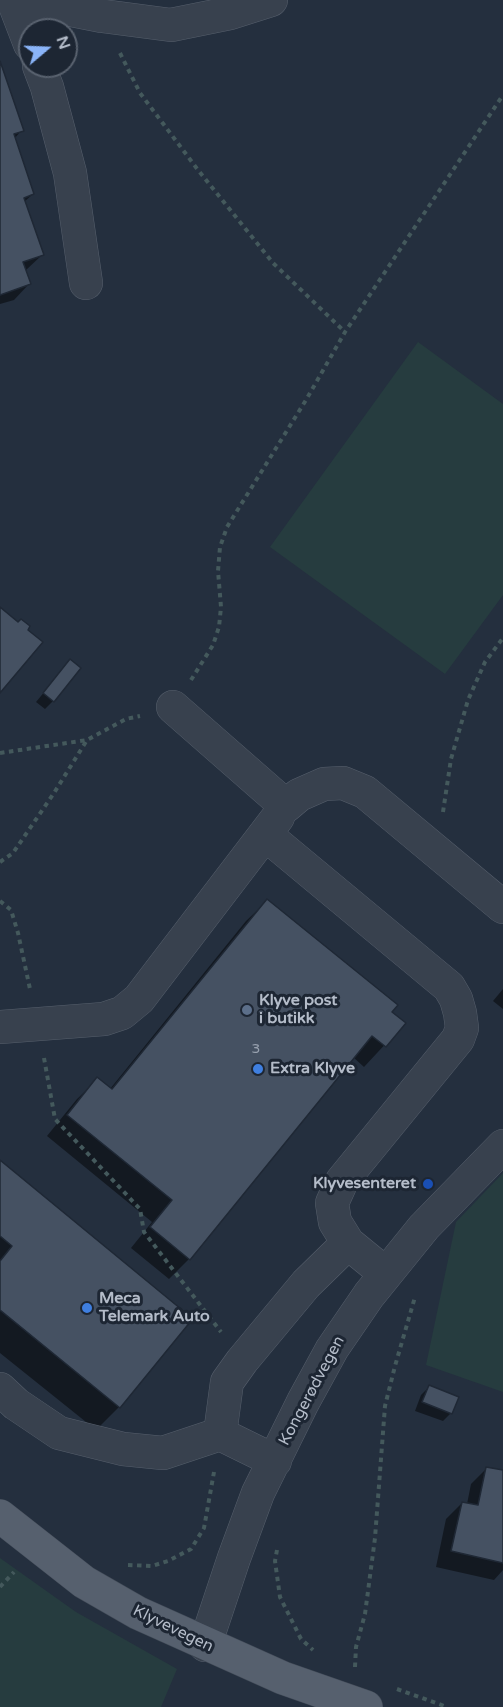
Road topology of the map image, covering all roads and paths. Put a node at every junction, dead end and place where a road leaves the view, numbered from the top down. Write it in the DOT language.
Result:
graph roads {
  1 [pos="13,0"];
  2 [pos="21,0"];
  3 [pos="271,0"];
  4 [pos="102,16"];
  5 [pos="20,18"];
  6 [pos="44,78"];
  7 [pos="503,96"];
  8 [pos="86,283"];
  9 [pos="345,332"];
  10 [pos="503,638"];
  11 [pos="173,707"];
  12 [pos="87,740"];
  13 [pos="0,753"];
  14 [pos="286,806"];
  15 [pos="266,835"];
  16 [pos="436,851"];
  17 [pos="0,862"];
  18 [pos="0,901"];
  19 [pos="503,907"];
  20 [pos="37,1024"];
  21 [pos="0,1027"];
  22 [pos="503,1146"];
  23 [pos="348,1243"];
  24 [pos="386,1274"];
  25 [pos="417,1292"];
  26 [pos="242,1361"];
  27 [pos="0,1389"];
  28 [pos="220,1434"];
  29 [pos="275,1461"];
  30 [pos="0,1516"];
  31 [pos="277,1549"];
  32 [pos="125,1564"];
  33 [pos="205,1645"];
  34 [pos="314,1651"];
  35 [pos="354,1673"];
  36 [pos="396,1689"];
  37 [pos="366,1707"];
  38 [pos="447,1707"];
  1 -- 5 [label="street"];
  2 -- 4 [label="street"];
  3 -- 4 [label="street"];
  4 -- 9 [label="path"];
  6 -- 8 [label="street"];
  7 -- 9 [label="path"];
  9 -- 11 [label="path"];
  10 -- 16 [label="path"];
  11 -- 12 [label="path"];
  11 -- 14 [label="street"];
  12 -- 13 [label="path"];
  12 -- 17 [label="path"];
  14 -- 15 [label="street"];
  14 -- 16 [label="street"];
  15 -- 20 [label="street"];
  15 -- 23 [label="street"];
  16 -- 19 [label="street"];
  18 -- 20 [label="path"];
  20 -- 21 [label="street"];
  20 -- 26 [label="path"];
  22 -- 24 [label="street, Kongerødvegen"];
  23 -- 24 [label="street"];
  23 -- 26 [label="street"];
  24 -- 29 [label="street, Kongerødvegen"];
  25 -- 35 [label="path"];
  26 -- 28 [label="street"];
  27 -- 28 [label="street"];
  28 -- 29 [label="street"];
  28 -- 32 [label="path"];
  29 -- 33 [label="street, Kongerødvegen"];
  30 -- 33 [label="main road, Klyvevegen"];
  31 -- 34 [label="path"];
  33 -- 37 [label="main road, Klyvevegen"];
  36 -- 38 [label="path"];
}
